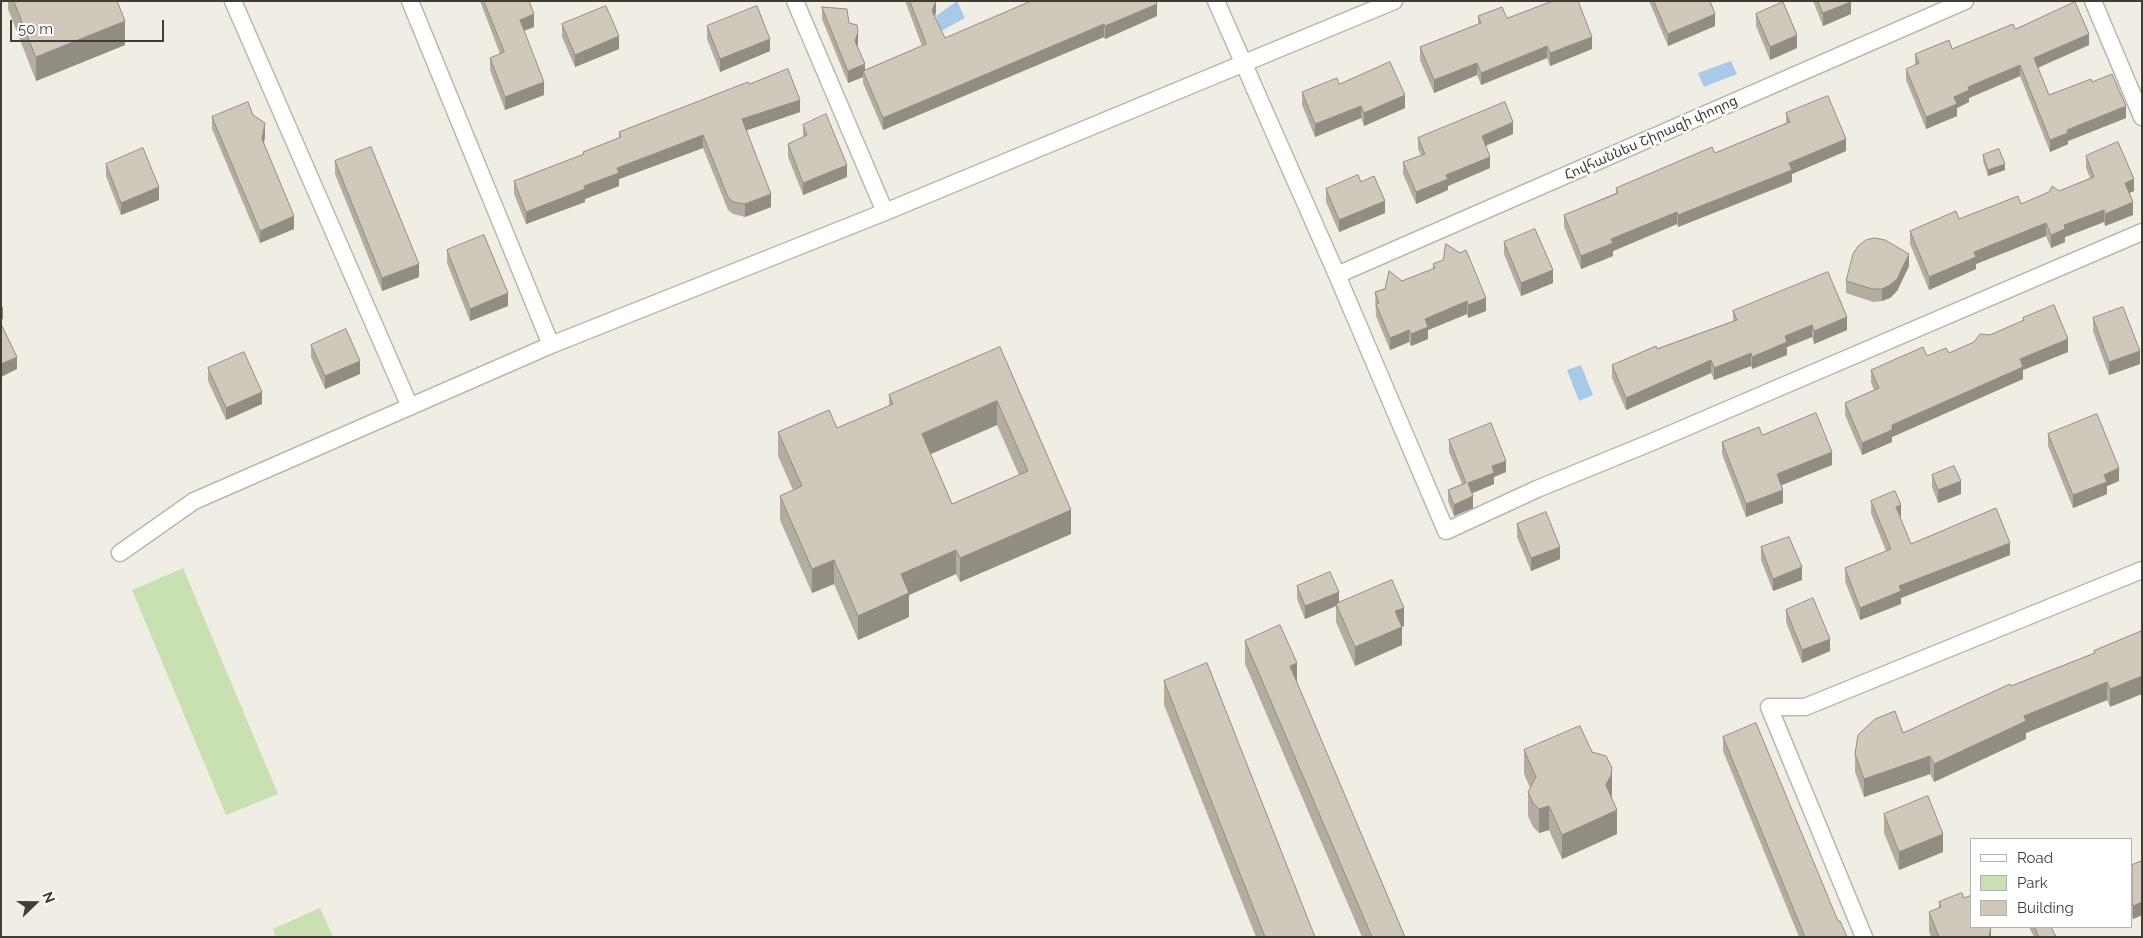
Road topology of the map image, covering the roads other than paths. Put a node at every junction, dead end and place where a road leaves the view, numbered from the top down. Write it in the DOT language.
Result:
graph roads {
  1 [pos="233,1"];
  2 [pos="410,1"];
  3 [pos="795,1"];
  4 [pos="1216,1"];
  5 [pos="1394,1"];
  6 [pos="1966,1"];
  7 [pos="2093,1"];
  8 [pos="1244,62"];
  9 [pos="2142,117"];
  10 [pos="885,212"];
  11 [pos="2142,232"];
  12 [pos="1337,275"];
  13 [pos="550,345"];
  14 [pos="410,408"];
  15 [pos="120,554"];
  16 [pos="2142,570"];
  17 [pos="1864,937"];
  1 -- 14 [label="street"];
  2 -- 13 [label="street"];
  3 -- 10 [label="street"];
  4 -- 8 [label="street"];
  5 -- 8 [label="street"];
  6 -- 12 [label="street, Հովհաննես Շիրազի փողոց"];
  7 -- 9 [label="street"];
  8 -- 10 [label="street"];
  8 -- 12 [label="street"];
  10 -- 13 [label="street"];
  11 -- 12 [label="street"];
  13 -- 14 [label="street"];
  14 -- 15 [label="street"];
  16 -- 17 [label="street"];
}
